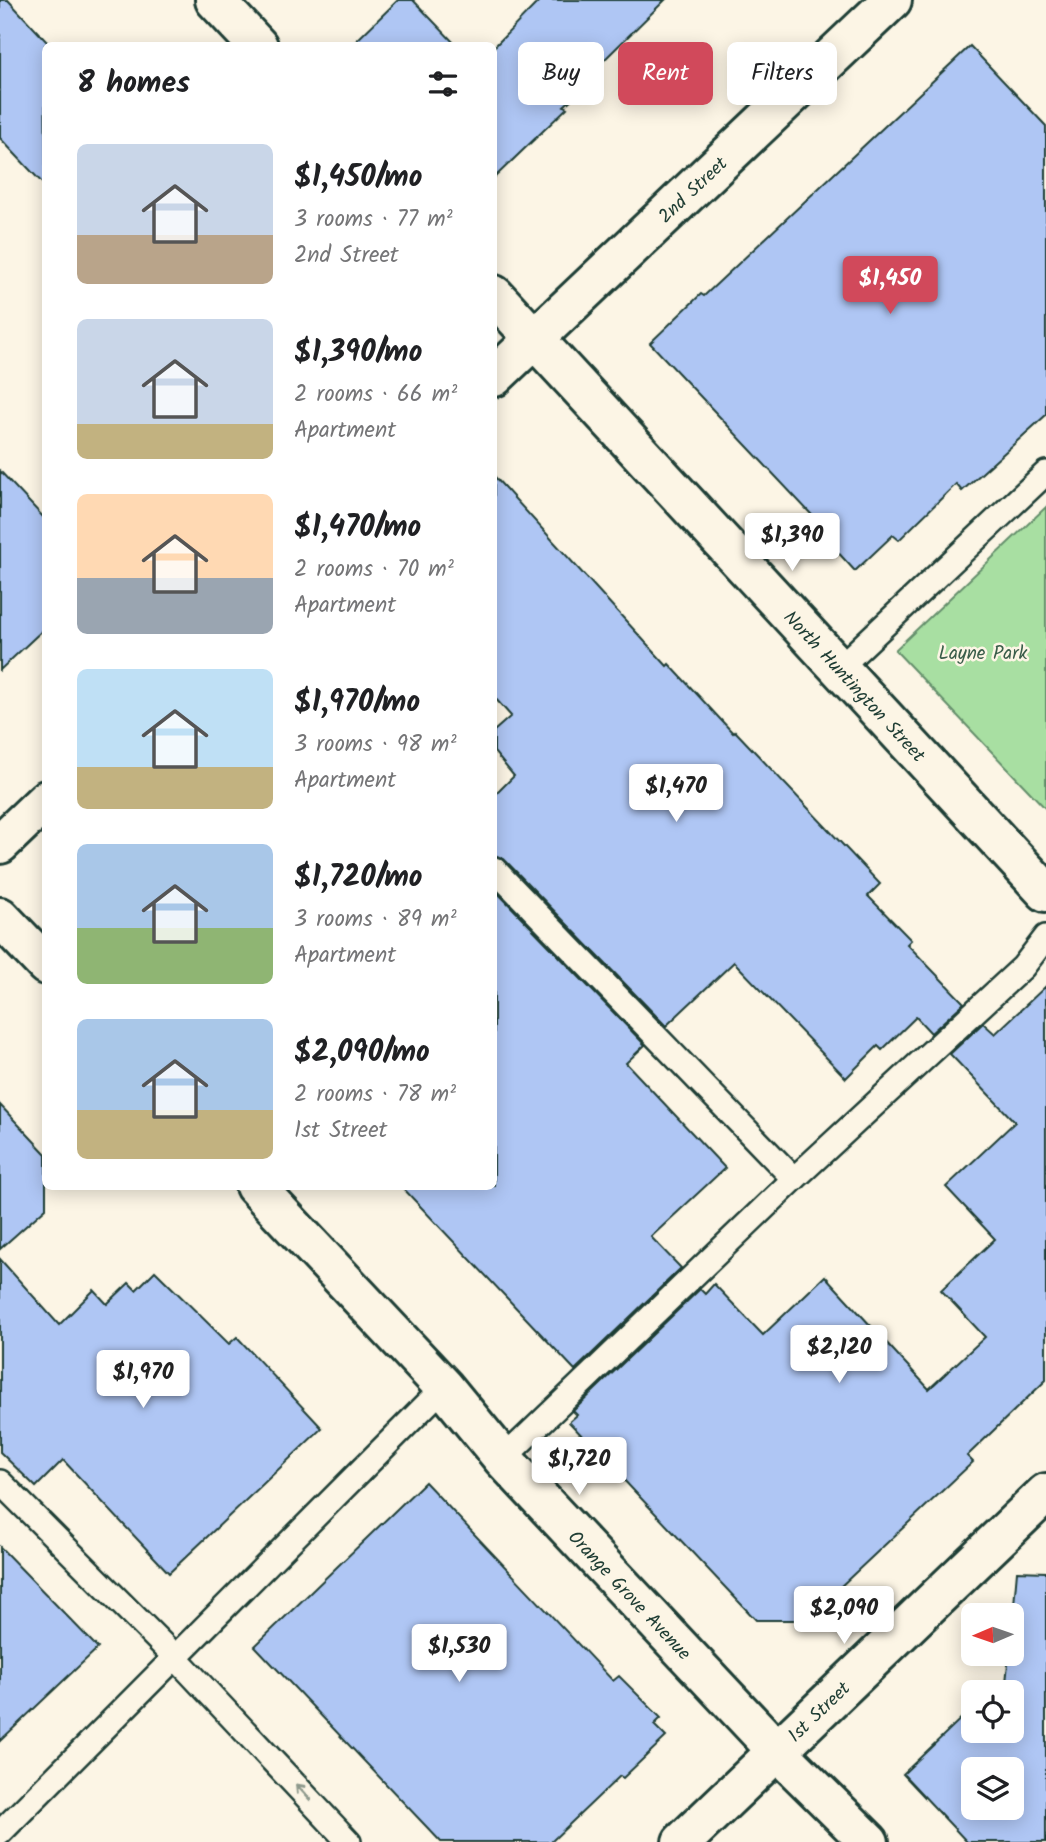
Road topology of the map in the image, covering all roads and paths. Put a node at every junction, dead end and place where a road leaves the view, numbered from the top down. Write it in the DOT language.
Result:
graph roads {
  1 [pos="215,0"];
  2 [pos="892,0"];
  3 [pos="254,42"];
  4 [pos="497,298"];
  5 [pos="534,339"];
  6 [pos="497,374"];
  7 [pos="1046,472"];
  8 [pos="839,668"];
  9 [pos="42,804"];
  10 [pos="0,844"];
  11 [pos="497,872"];
  12 [pos="1046,892"];
  13 [pos="0,917"];
  14 [pos="1046,937"];
  15 [pos="42,961"];
  16 [pos="794,1179"];
  17 [pos="259,1190"];
  18 [pos="444,1387"];
  19 [pos="503,1459"];
  20 [pos="0,1482"];
  21 [pos="1046,1493"];
  22 [pos="176,1657"];
  23 [pos="777,1751"];
  24 [pos="0,1833"];
  25 [pos="349,1842"];
  26 [pos="682,1842"];
  27 [pos="869,1842"];
  1 -- 3 [label="street"];
  2 -- 5 [label="street, 2nd Street"];
  4 -- 5 [label="street, North Huntington Street"];
  5 -- 6 [label="street, 2nd Street"];
  5 -- 8 [label="street, North Huntington Street"];
  7 -- 8 [label="lane"];
  8 -- 12 [label="street, North Huntington Street"];
  9 -- 10 [label="street"];
  11 -- 16 [label="lane"];
  13 -- 15 [label="street"];
  14 -- 16 [label="lane"];
  16 -- 19 [label="lane"];
  17 -- 18 [label="street, Orange Grove Avenue"];
  18 -- 19 [label="street, Orange Grove Avenue"];
  18 -- 22 [label="lane"];
  19 -- 23 [label="street, Orange Grove Avenue"];
  20 -- 22 [label="lane"];
  21 -- 23 [label="street, 1st Street"];
  22 -- 24 [label="lane"];
  25 -- 22 [label="lane, one-way"];
  23 -- 26 [label="street, 1st Street"];
  23 -- 27 [label="street, Orange Grove Avenue"];
}
